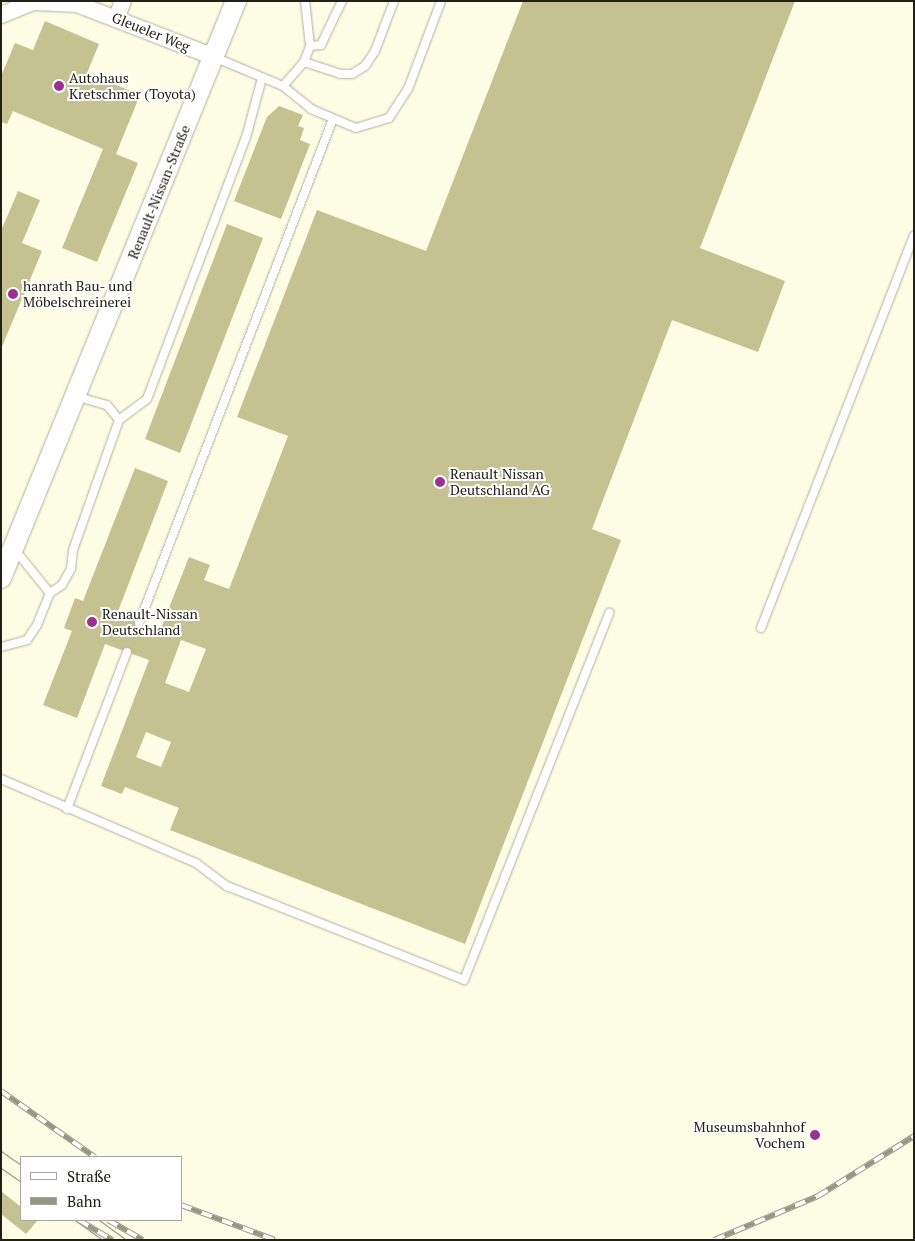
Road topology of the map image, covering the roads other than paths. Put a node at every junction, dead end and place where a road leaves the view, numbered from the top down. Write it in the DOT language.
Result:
graph roads {
  1 [pos="123,1"];
  2 [pos="236,1"];
  3 [pos="305,1"];
  4 [pos="342,1"];
  5 [pos="394,1"];
  6 [pos="441,1"];
  7 [pos="1,15"];
  8 [pos="116,18"];
  9 [pos="310,46"];
  10 [pos="214,57"];
  11 [pos="304,62"];
  12 [pos="262,78"];
  13 [pos="283,86"];
  14 [pos="334,119"];
  15 [pos="914,236"];
  16 [pos="76,396"];
  17 [pos="119,420"];
  18 [pos="13,548"];
  19 [pos="1,578"];
  20 [pos="50,593"];
  21 [pos="609,613"];
  22 [pos="139,623"];
  23 [pos="762,628"];
  24 [pos="1,647"];
  25 [pos="127,652"];
  26 [pos="1,780"];
  27 [pos="67,809"];
  1 -- 8 [label="street"];
  2 -- 10 [label="street, Renault-Nissan-Straße"];
  3 -- 9 [label="lane"];
  4 -- 9 [label="lane"];
  5 -- 11 [label="lane"];
  6 -- 14 [label="lane"];
  7 -- 8 [label="street, Gleueler Weg"];
  8 -- 10 [label="street, Gleueler Weg"];
  9 -- 11 [label="lane"];
  10 -- 12 [label="lane"];
  10 -- 16 [label="street, Renault-Nissan-Straße"];
  11 -- 13 [label="lane"];
  12 -- 13 [label="lane"];
  12 -- 17 [label="lane"];
  13 -- 14 [label="lane"];
  14 -- 22 [label="lane"];
  15 -- 23 [label="lane"];
  16 -- 17 [label="lane"];
  16 -- 18 [label="street, Renault-Nissan-Straße"];
  17 -- 20 [label="lane"];
  18 -- 19 [label="street, Renault-Nissan-Straße"];
  18 -- 20 [label="lane"];
  20 -- 24 [label="lane"];
  21 -- 27 [label="lane"];
  25 -- 27 [label="lane"];
  26 -- 27 [label="lane"];
}
